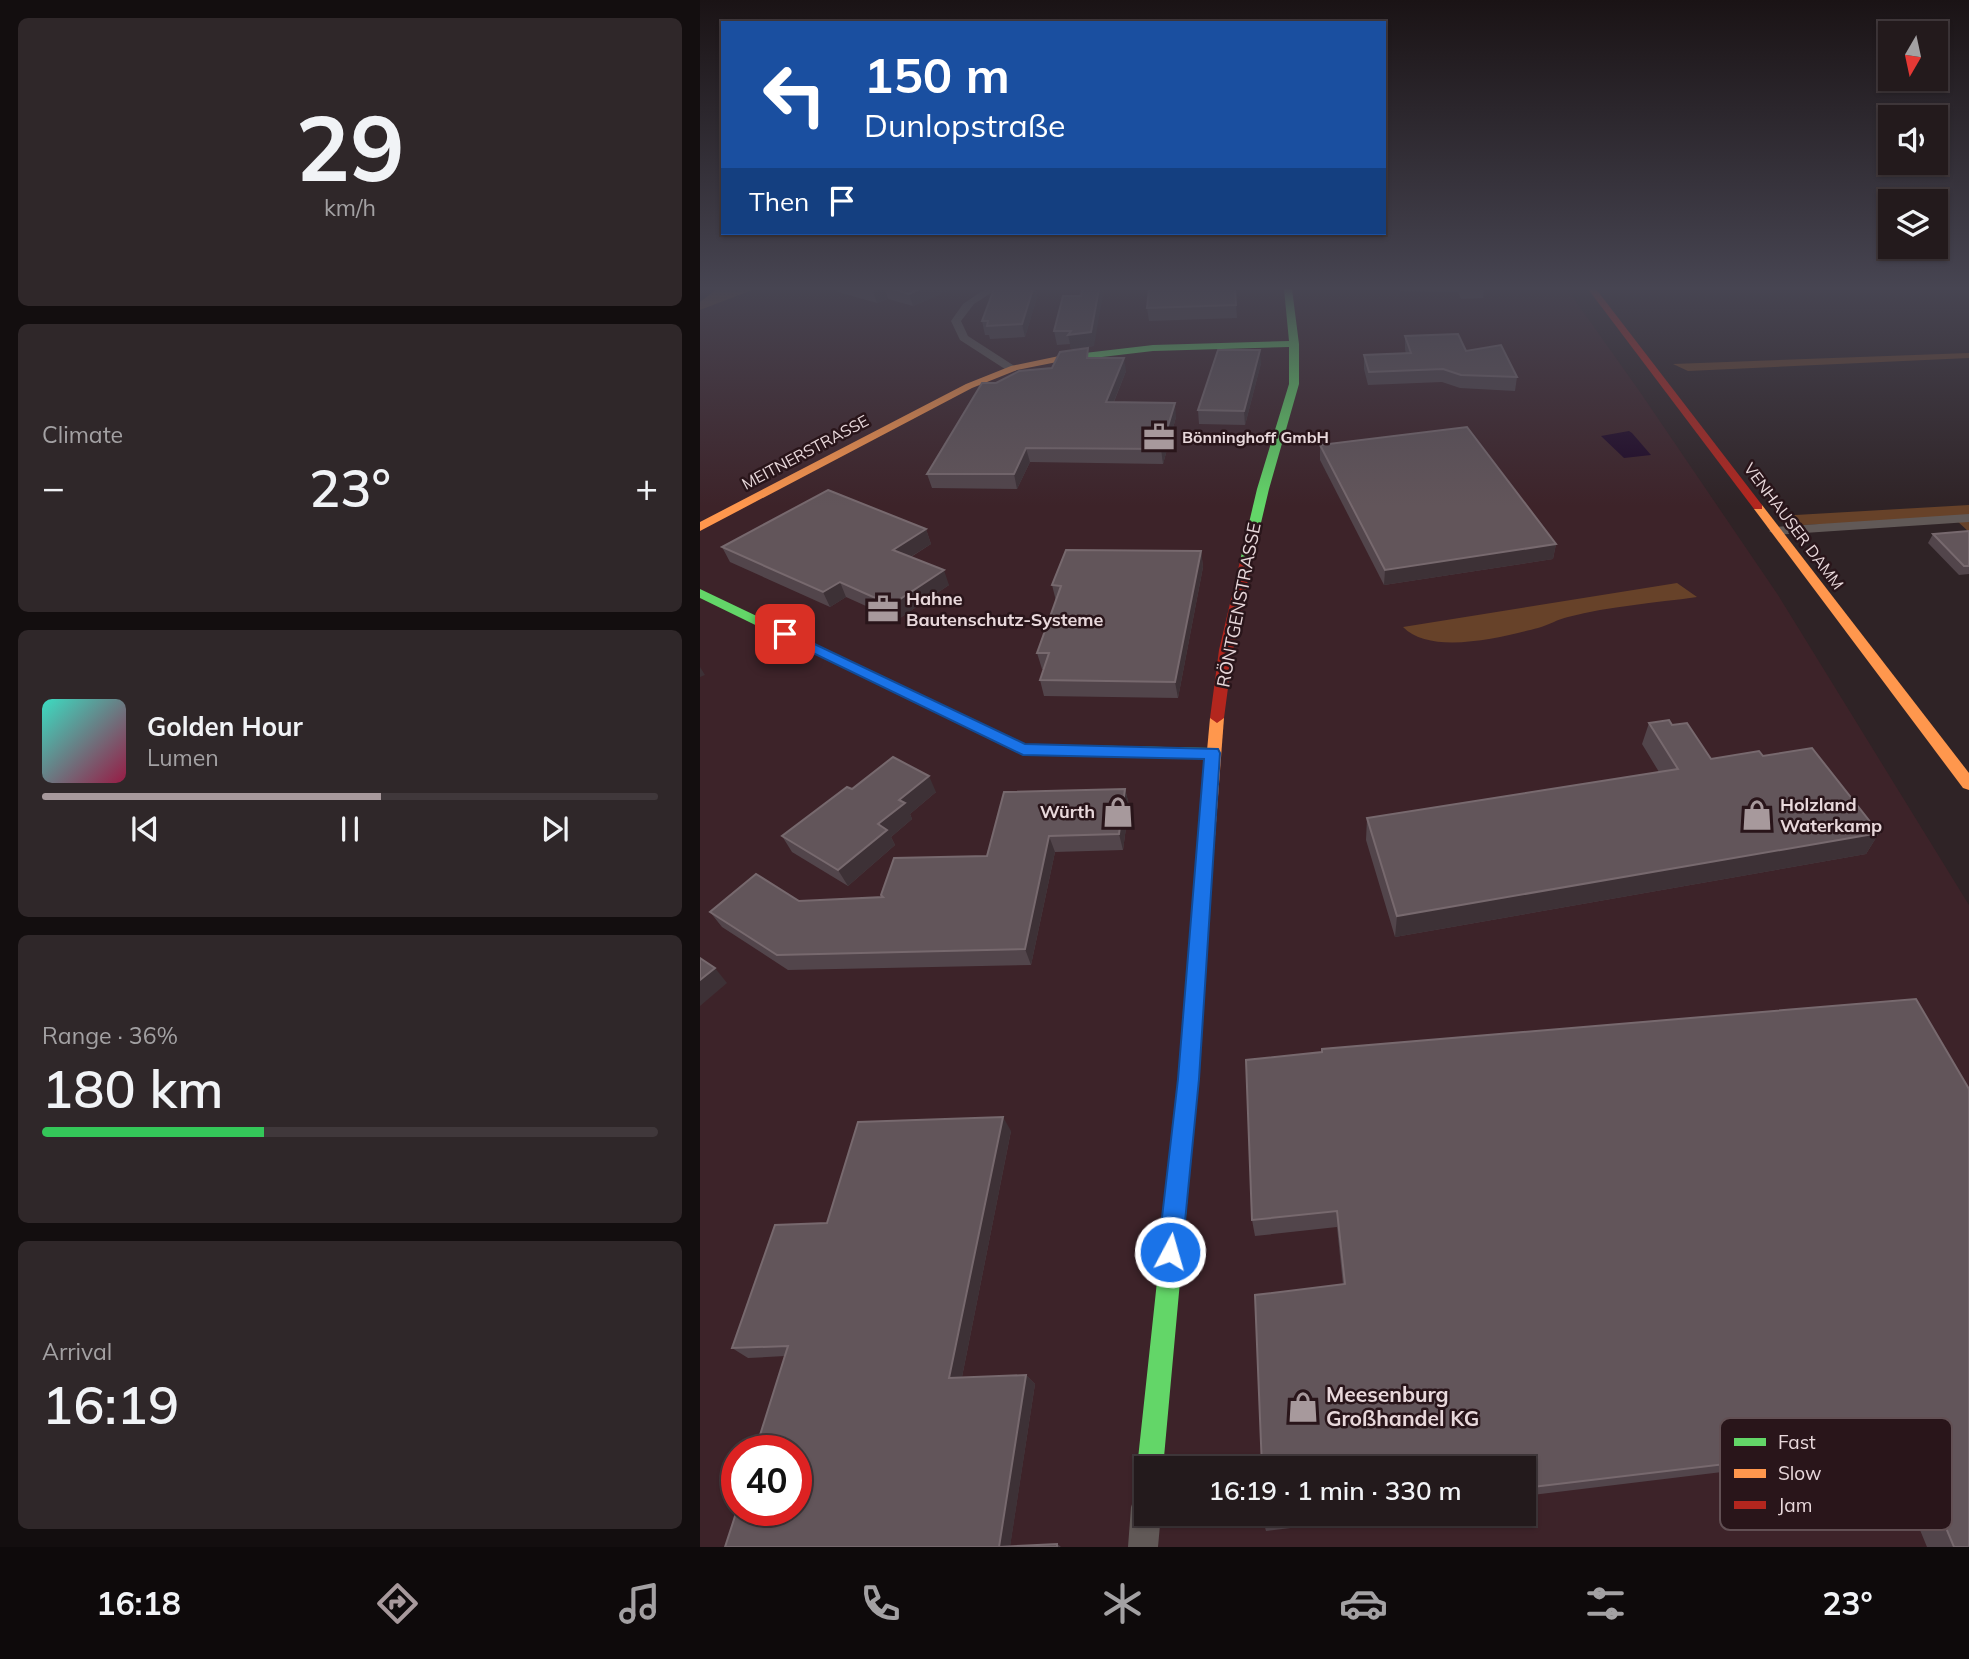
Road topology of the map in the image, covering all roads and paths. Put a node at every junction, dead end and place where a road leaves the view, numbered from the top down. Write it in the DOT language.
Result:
graph roads {
  1 [pos="1000,361"];
  2 [pos="1045,361"];
  3 [pos="1294,361"];
  4 [pos="1647,361"];
  5 [pos="1012,369"];
  6 [pos="1969,518"];
  7 [pos="700,527"];
  8 [pos="1776,531"];
  9 [pos="700,593"];
  10 [pos="1212,753"];
  11 [pos="1969,785"];
  12 [pos="1151,1456"];
  13 [pos="1145,1526"];
  14 [pos="1143,1547"];
  1 -- 5 [label="street"];
  2 -- 5 [label="street, MEITNERSTRASSE"];
  3 -- 10 [label="street, RÖNTGENSTRASSE"];
  4 -- 8 [label="street, VENHAUSER DAMM"];
  5 -- 7 [label="street, MEITNERSTRASSE"];
  6 -- 8 [label="street"];
  8 -- 11 [label="street, VENHAUSER DAMM"];
  9 -- 10 [label="street"];
  10 -- 12 [label="street, RÖNTGENSTRASSE"];
  13 -- 14 [label="street"];
}
